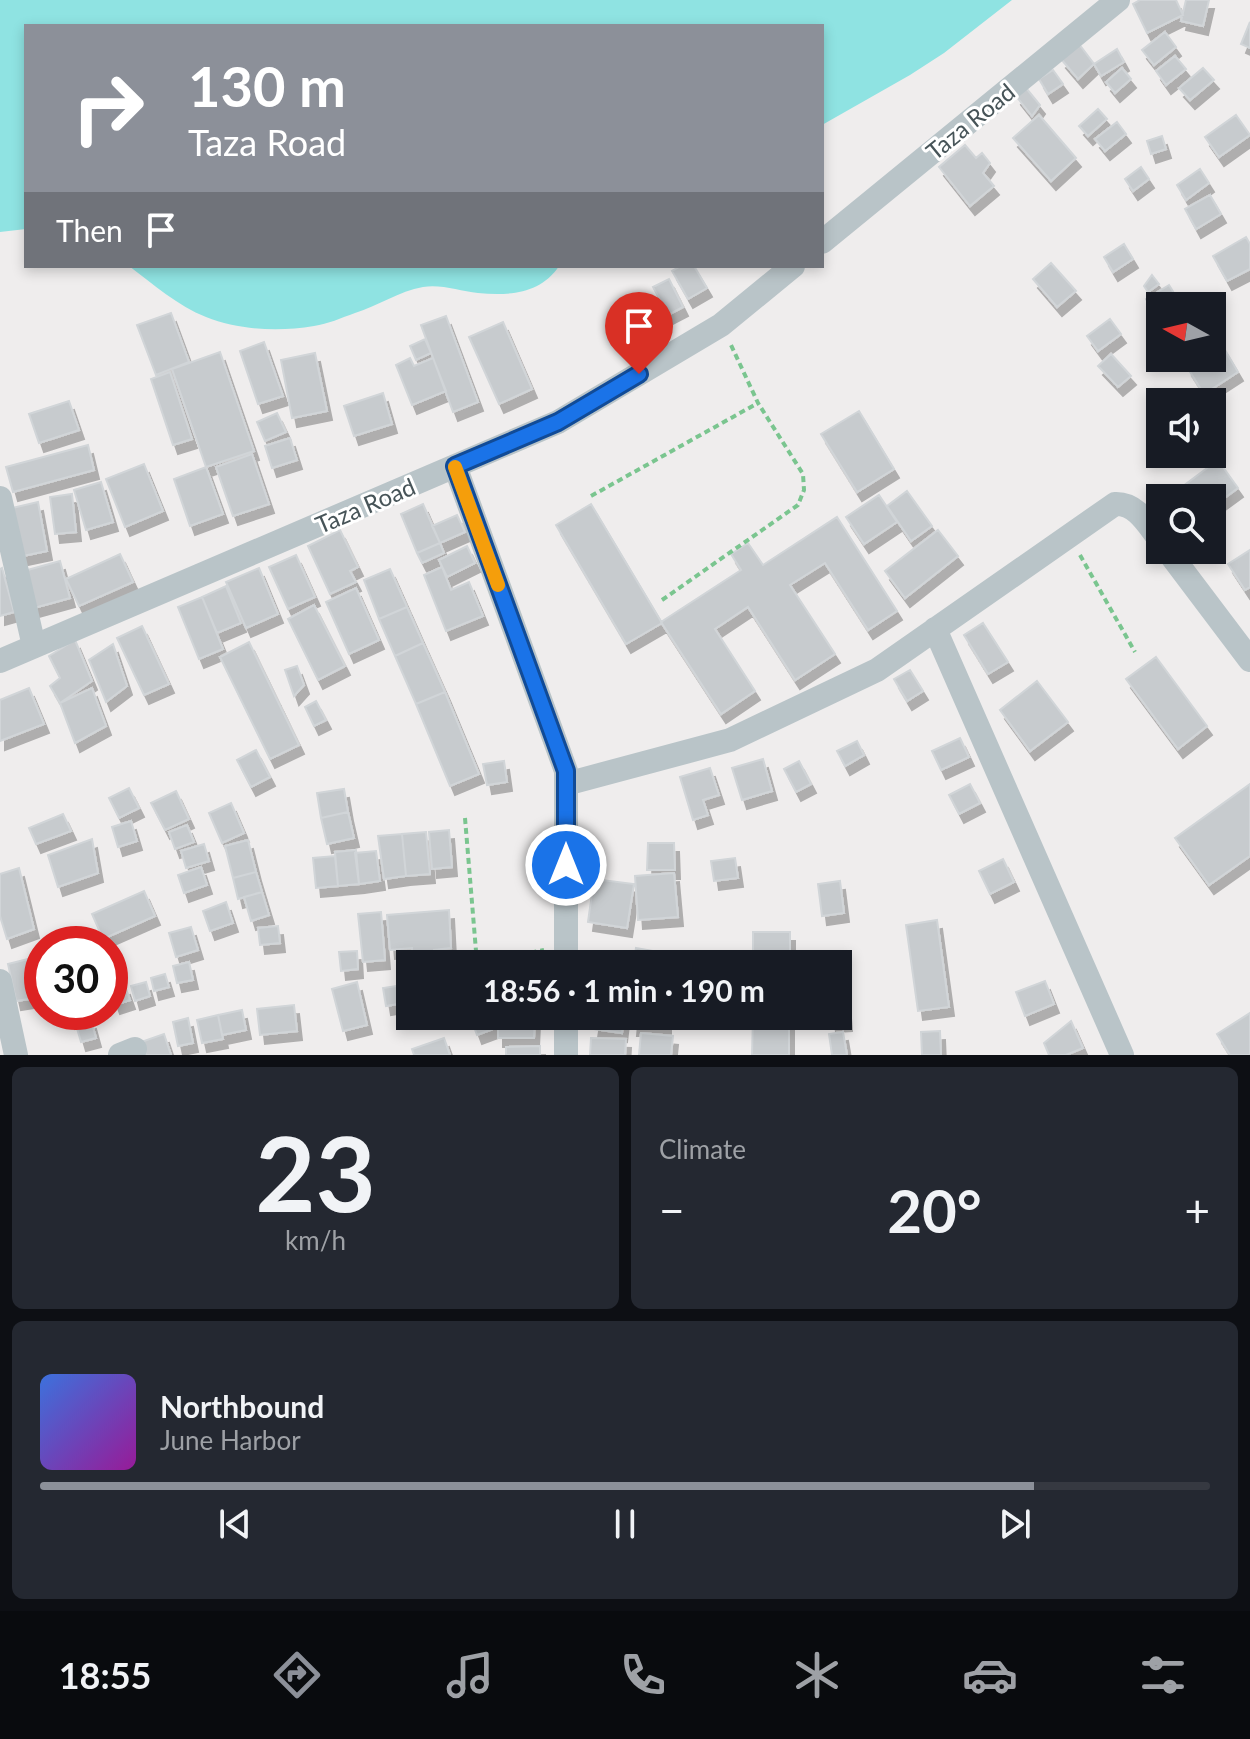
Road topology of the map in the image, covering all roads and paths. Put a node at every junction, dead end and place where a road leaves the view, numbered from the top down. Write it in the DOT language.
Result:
graph roads {
  1 [pos="1118,0"];
  2 [pos="824,240"];
  3 [pos="791,268"];
  4 [pos="721,325"];
  5 [pos="758,403"];
  6 [pos="455,466"];
  7 [pos="591,496"];
  8 [pos="0,498"];
  9 [pos="1146,521"];
  10 [pos="1069,535"];
  11 [pos="1178,564"];
  12 [pos="662,600"];
  13 [pos="935,629"];
  14 [pos="34,646"];
  15 [pos="1135,652"];
  16 [pos="1250,660"];
  17 [pos="0,661"];
  18 [pos="566,784"];
  19 [pos="465,818"];
  20 [pos="476,950"];
  21 [pos="566,950"];
  22 [pos="0,981"];
  23 [pos="566,1030"];
  24 [pos="16,1055"];
  25 [pos="566,1055"];
  26 [pos="1122,1055"];
  1 -- 2 [label="street, Taza Road"];
  3 -- 4 [label="street, Taza Road"];
  4 -- 5 [label="path"];
  4 -- 6 [label="street, Taza Road"];
  5 -- 7 [label="path"];
  5 -- 12 [label="path"];
  6 -- 14 [label="street, Taza Road"];
  6 -- 18 [label="street"];
  8 -- 14 [label="street"];
  9 -- 10 [label="street"];
  10 -- 13 [label="street"];
  10 -- 15 [label="path"];
  11 -- 16 [label="street"];
  13 -- 18 [label="street"];
  13 -- 26 [label="street"];
  14 -- 17 [label="street, Taza Road"];
  18 -- 21 [label="street"];
  19 -- 20 [label="path"];
  22 -- 24 [label="street"];
  23 -- 25 [label="street"];
}
